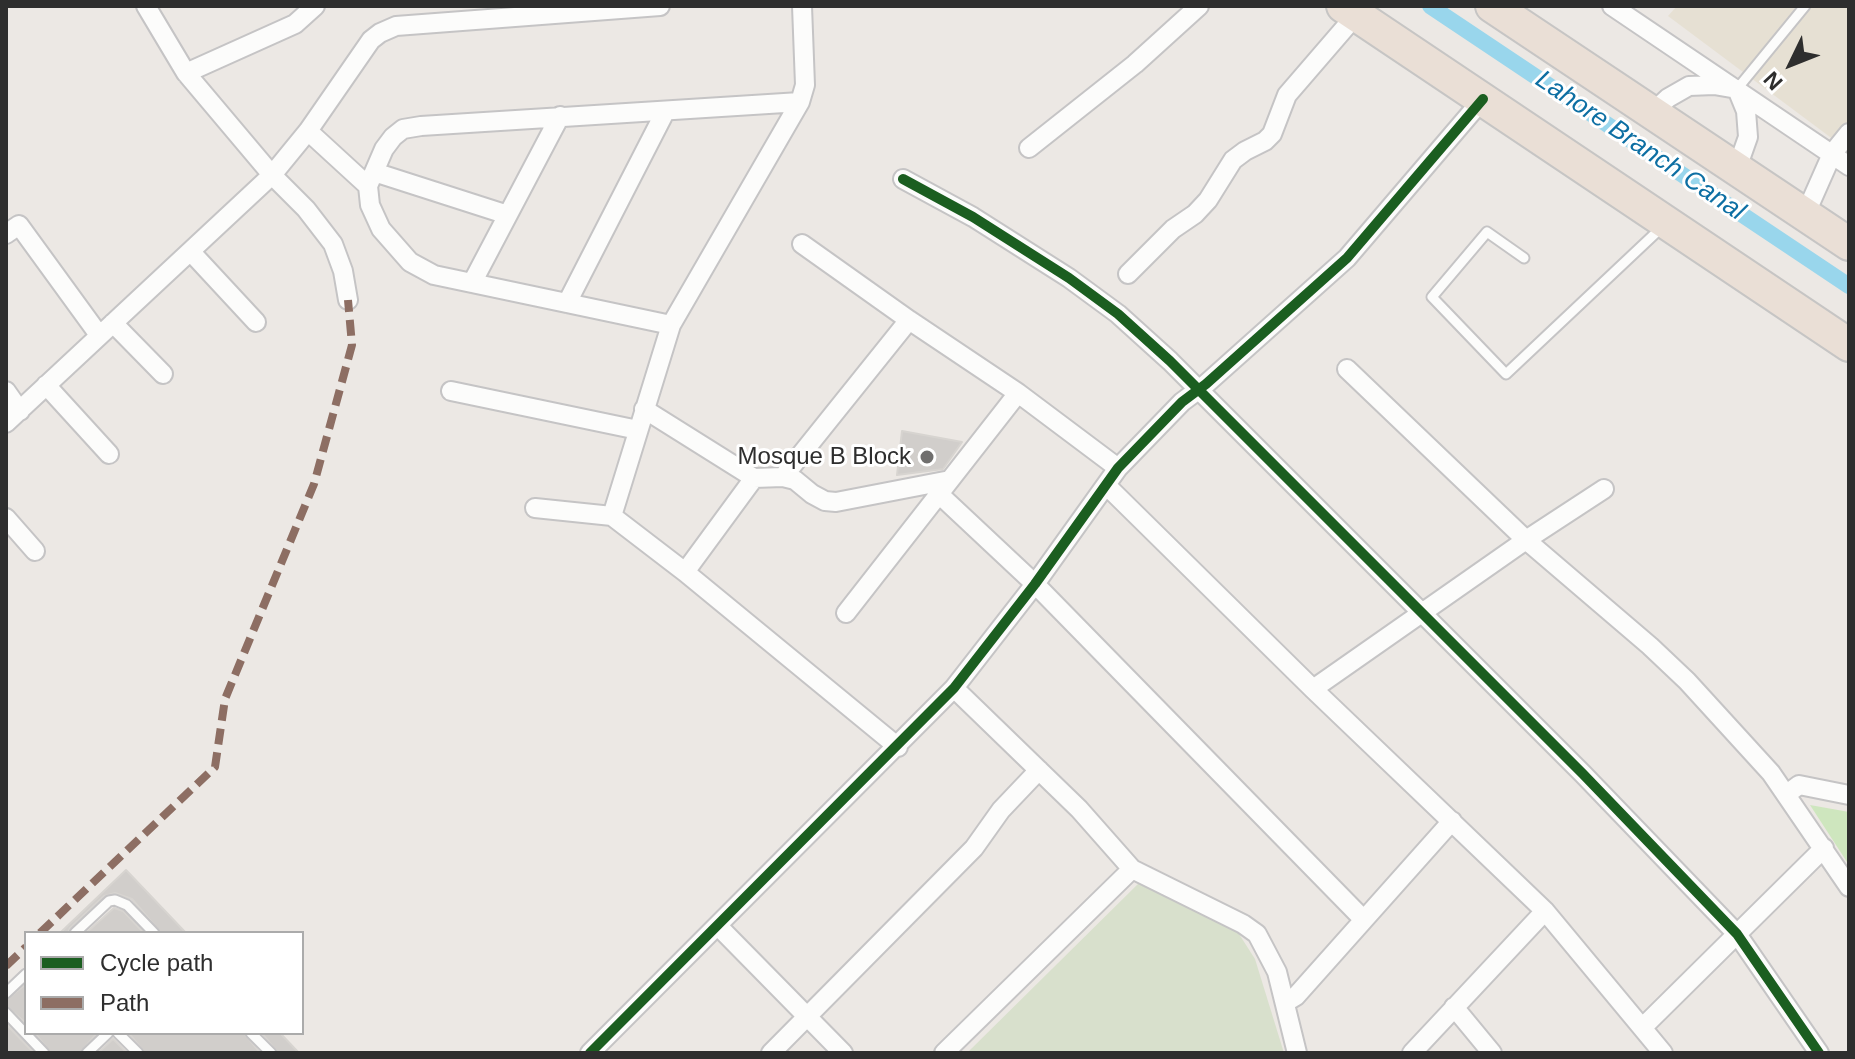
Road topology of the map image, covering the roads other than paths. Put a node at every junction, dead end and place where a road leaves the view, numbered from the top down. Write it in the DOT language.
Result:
graph roads {
  1 [pos="146,6"];
  2 [pos="315,6"];
  3 [pos="660,6"];
  4 [pos="802,6"];
  5 [pos="1199,6"];
  6 [pos="1492,6"];
  7 [pos="1612,6"];
  8 [pos="1805,6"];
  9 [pos="1350,10"];
  10 [pos="186,73"];
  11 [pos="1737,89"];
  12 [pos="1483,99"];
  13 [pos="800,102"];
  14 [pos="665,112"];
  15 [pos="1652,113"];
  16 [pos="560,116"];
  17 [pos="308,131"];
  18 [pos="1849,133"];
  19 [pos="1029,148"];
  20 [pos="1832,154"];
  21 [pos="1849,166"];
  22 [pos="1737,168"];
  23 [pos="272,175"];
  24 [pos="371,179"];
  25 [pos="903,179"];
  26 [pos="508,215"];
  27 [pos="1805,215"];
  28 [pos="1666,223"];
  29 [pos="6,234"];
  30 [pos="802,244"];
  31 [pos="1849,244"];
  32 [pos="191,252"];
  33 [pos="1524,258"];
  34 [pos="1128,274"];
  35 [pos="472,283"];
  36 [pos="348,300"];
  37 [pos="567,303"];
  38 [pos="909,320"];
  39 [pos="256,322"];
  40 [pos="671,325"];
  41 [pos="106,329"];
  42 [pos="1849,345"];
  43 [pos="1347,369"];
  44 [pos="163,374"];
  45 [pos="46,385"];
  46 [pos="6,391"];
  47 [pos="451,391"];
  48 [pos="1197,392"];
  49 [pos="1018,393"];
  50 [pos="644,409"];
  51 [pos="13,417"];
  52 [pos="638,430"];
  53 [pos="109,454"];
  54 [pos="1118,468"];
  55 [pos="783,477"];
  56 [pos="754,478"];
  57 [pos="1107,486"];
  58 [pos="945,487"];
  59 [pos="1604,489"];
  60 [pos="535,508"];
  61 [pos="612,516"];
  62 [pos="6,518"];
  63 [pos="1526,540"];
  64 [pos="35,551"];
  65 [pos="685,572"];
  66 [pos="1035,584"];
  67 [pos="846,613"];
  68 [pos="1422,613"];
  69 [pos="954,688"];
  70 [pos="1313,689"];
  71 [pos="898,747"];
  72 [pos="1039,770"];
  73 [pos="1787,794"];
  74 [pos="1849,795"];
  75 [pos="1452,821"];
  76 [pos="1824,848"];
  77 [pos="1132,869"];
  78 [pos="1849,887"];
  79 [pos="1545,911"];
  80 [pos="1363,919"];
  81 [pos="719,927"];
  82 [pos="77,931"];
  83 [pos="152,931"];
  84 [pos="1737,934"];
  85 [pos="24,976"];
  86 [pos="6,993"];
  87 [pos="1286,1002"];
  88 [pos="1454,1007"];
  89 [pos="6,1013"];
  90 [pos="807,1017"];
  91 [pos="1643,1027"];
  92 [pos="24,1032"];
  93 [pos="27,1035"];
  94 [pos="106,1035"];
  95 [pos="120,1035"];
  96 [pos="253,1035"];
  97 [pos="44,1053"];
  98 [pos="87,1053"];
  99 [pos="138,1053"];
  100 [pos="271,1053"];
  101 [pos="590,1053"];
  102 [pos="771,1053"];
  103 [pos="843,1053"];
  104 [pos="944,1053"];
  105 [pos="1297,1053"];
  106 [pos="1412,1053"];
  107 [pos="1492,1053"];
  108 [pos="1663,1053"];
  109 [pos="1819,1053"];
  1 -- 10 [label="street"];
  2 -- 10 [label="street"];
  3 -- 17 [label="street"];
  4 -- 13 [label="street"];
  5 -- 19 [label="street"];
  6 -- 15 [label="highway"];
  7 -- 11 [label="street"];
  8 -- 11 [label="lane"];
  9 -- 12 [label="highway"];
  9 -- 34 [label="street"];
  10 -- 23 [label="street"];
  11 -- 15 [label="street"];
  11 -- 20 [label="street"];
  11 -- 22 [label="street"];
  12 -- 28 [label="highway"];
  12 -- 48 [label="street"];
  13 -- 14 [label="street"];
  13 -- 40 [label="street"];
  14 -- 16 [label="street"];
  14 -- 37 [label="street"];
  15 -- 22 [label="highway"];
  16 -- 24 [label="street"];
  16 -- 26 [label="street"];
  17 -- 23 [label="street"];
  17 -- 24 [label="street"];
  18 -- 20 [label="street"];
  20 -- 21 [label="street"];
  20 -- 27 [label="street"];
  22 -- 27 [label="highway"];
  23 -- 32 [label="street"];
  23 -- 36 [label="street"];
  24 -- 26 [label="street"];
  24 -- 35 [label="street"];
  25 -- 48 [label="street"];
  26 -- 35 [label="street"];
  27 -- 31 [label="highway"];
  28 -- 33 [label="lane"];
  28 -- 42 [label="highway"];
  29 -- 41 [label="street"];
  30 -- 38 [label="street"];
  32 -- 39 [label="street"];
  32 -- 41 [label="street"];
  35 -- 37 [label="street"];
  37 -- 40 [label="street"];
  38 -- 49 [label="street"];
  38 -- 55 [label="street"];
  40 -- 50 [label="street"];
  41 -- 44 [label="street"];
  41 -- 45 [label="street"];
  43 -- 63 [label="street"];
  45 -- 51 [label="street"];
  45 -- 53 [label="street"];
  46 -- 51 [label="street"];
  47 -- 52 [label="street"];
  48 -- 54 [label="street"];
  48 -- 68 [label="street"];
  49 -- 54 [label="street"];
  49 -- 58 [label="street"];
  50 -- 52 [label="street"];
  50 -- 56 [label="street"];
  52 -- 61 [label="street"];
  54 -- 57 [label="street"];
  55 -- 56 [label="street"];
  55 -- 58 [label="street"];
  56 -- 65 [label="street"];
  57 -- 66 [label="street"];
  57 -- 70 [label="street"];
  58 -- 66 [label="street"];
  58 -- 67 [label="street"];
  59 -- 63 [label="street"];
  60 -- 61 [label="street"];
  61 -- 65 [label="street"];
  62 -- 64 [label="street"];
  63 -- 68 [label="street"];
  63 -- 73 [label="street"];
  65 -- 71 [label="street"];
  66 -- 69 [label="street"];
  66 -- 80 [label="street"];
  68 -- 70 [label="street"];
  68 -- 84 [label="street"];
  69 -- 71 [label="street"];
  69 -- 72 [label="street"];
  70 -- 75 [label="street"];
  71 -- 81 [label="street"];
  72 -- 77 [label="street"];
  72 -- 90 [label="street"];
  73 -- 74 [label="street"];
  73 -- 76 [label="street"];
  75 -- 79 [label="street"];
  75 -- 80 [label="street"];
  76 -- 78 [label="street"];
  76 -- 84 [label="street"];
  77 -- 87 [label="street"];
  77 -- 104 [label="street"];
  79 -- 88 [label="street"];
  79 -- 91 [label="street"];
  80 -- 87 [label="street"];
  81 -- 90 [label="street"];
  81 -- 101 [label="street"];
  82 -- 83 [label="lane"];
  84 -- 91 [label="street"];
  84 -- 109 [label="street"];
  85 -- 86 [label="lane"];
  87 -- 105 [label="street"];
  88 -- 106 [label="street"];
  88 -- 107 [label="street"];
  89 -- 92 [label="lane"];
  90 -- 102 [label="street"];
  90 -- 103 [label="street"];
  91 -- 108 [label="street"];
  93 -- 97 [label="lane"];
  94 -- 98 [label="lane"];
  95 -- 99 [label="lane"];
  96 -- 100 [label="lane"];
}
